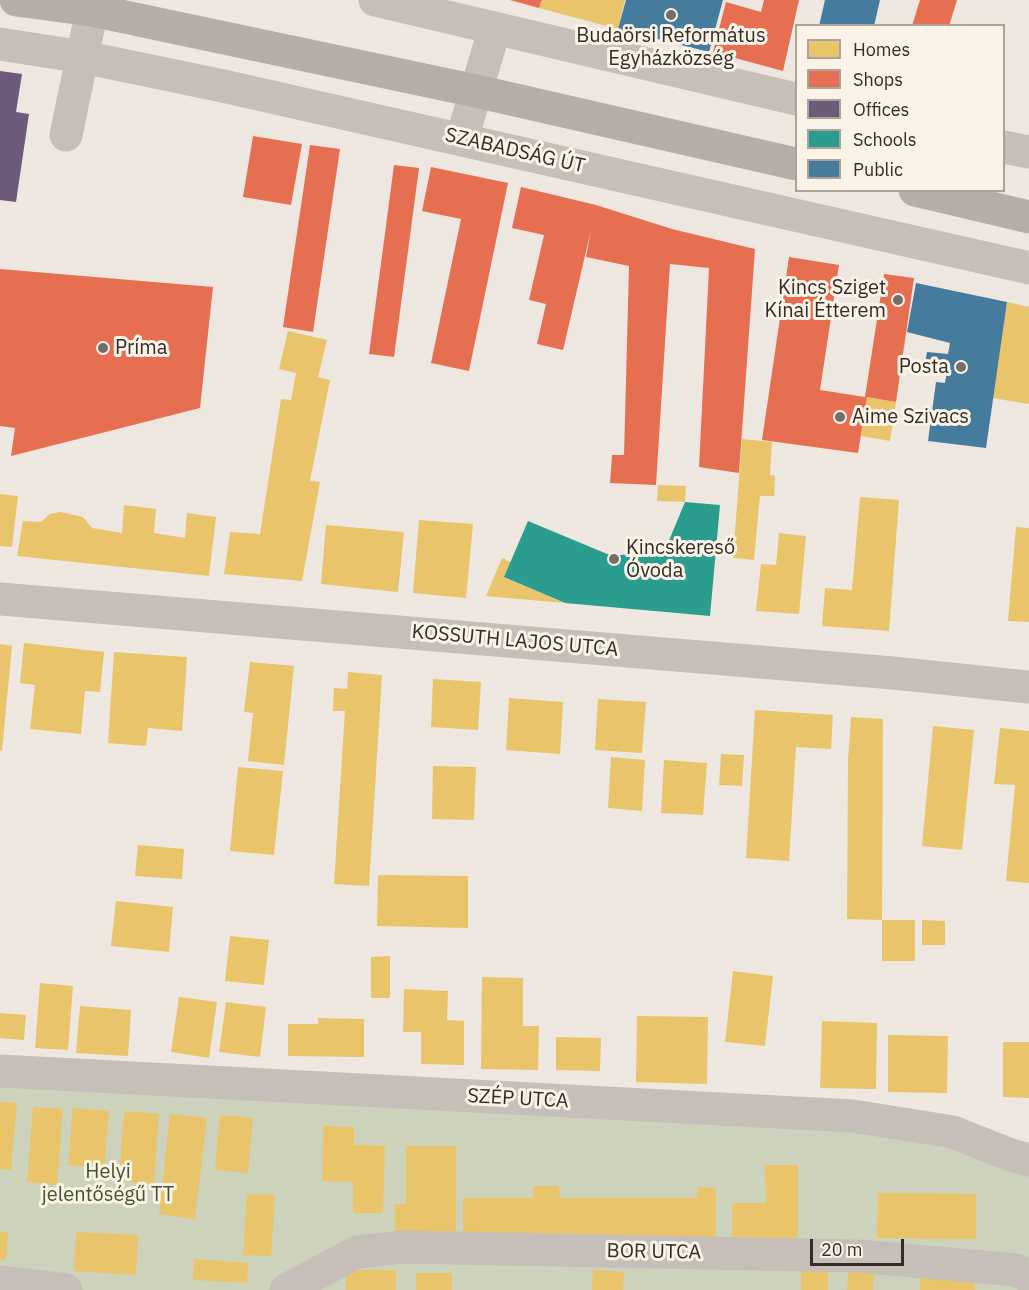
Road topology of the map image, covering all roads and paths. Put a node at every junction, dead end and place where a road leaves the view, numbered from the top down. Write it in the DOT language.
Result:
graph roads {
  1 [pos="16,0"];
  2 [pos="375,0"];
  3 [pos="77,5"];
  4 [pos="495,28"];
  5 [pos="0,44"];
  6 [pos="83,57"];
  7 [pos="476,91"];
  8 [pos="795,99"];
  9 [pos="66,135"];
  10 [pos="462,138"];
  11 [pos="1005,147"];
  12 [pos="1029,153"];
  13 [pos="795,164"];
  14 [pos="923,192"];
  15 [pos="1029,217"];
  16 [pos="1029,268"];
  17 [pos="0,599"];
  18 [pos="1029,687"];
  19 [pos="0,1071"];
  20 [pos="1029,1160"];
  21 [pos="1029,1277"];
  22 [pos="0,1282"];
  23 [pos="66,1290"];
  24 [pos="286,1290"];
  1 -- 3 [label="main road"];
  2 -- 4 [label="street"];
  3 -- 6 [label="street"];
  3 -- 7 [label="main road"];
  4 -- 7 [label="street"];
  4 -- 8 [label="street"];
  5 -- 6 [label="street, SZABADSÁG ÚT"];
  6 -- 9 [label="street"];
  6 -- 10 [label="street, SZABADSÁG ÚT"];
  7 -- 10 [label="street"];
  7 -- 13 [label="main road"];
  10 -- 16 [label="street, SZABADSÁG ÚT"];
  11 -- 12 [label="street"];
  14 -- 15 [label="main road"];
  17 -- 18 [label="street, KOSSUTH LAJOS UTCA"];
  19 -- 20 [label="street, SZÉP UTCA"];
  21 -- 24 [label="street, BOR UTCA"];
  22 -- 23 [label="street"];
}
